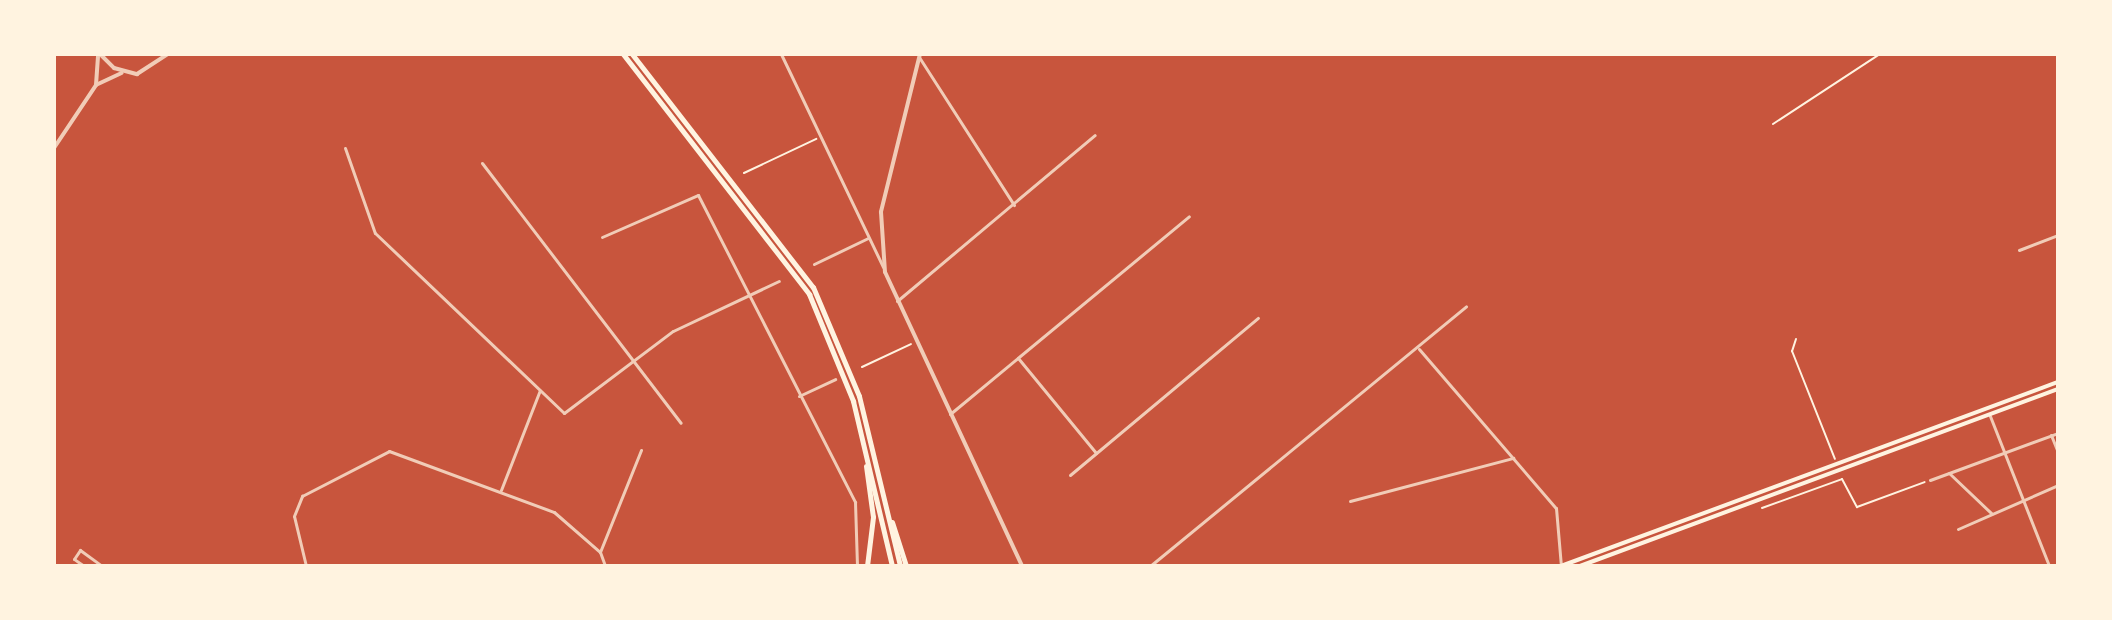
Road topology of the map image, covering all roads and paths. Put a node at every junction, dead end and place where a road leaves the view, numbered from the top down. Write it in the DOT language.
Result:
graph roads {
  1 [pos="99,54"];
  2 [pos="168,54"];
  3 [pos="623,54"];
  4 [pos="632,54"];
  5 [pos="781,54"];
  6 [pos="1880,54"];
  7 [pos="920,55"];
  8 [pos="125,73"];
  9 [pos="96,85"];
  10 [pos="1773,124"];
  11 [pos="1095,135"];
  12 [pos="820,136"];
  13 [pos="54,148"];
  14 [pos="345,148"];
  15 [pos="482,163"];
  16 [pos="744,173"];
  17 [pos="1014,205"];
  18 [pos="1189,216"];
  19 [pos="2058,235"];
  20 [pos="602,237"];
  21 [pos="869,238"];
  22 [pos="2019,250"];
  23 [pos="814,264"];
  24 [pos="885,272"];
  25 [pos="779,281"];
  26 [pos="746,296"];
  27 [pos="897,301"];
  28 [pos="1466,306"];
  29 [pos="1258,318"];
  30 [pos="1796,339"];
  31 [pos="916,342"];
  32 [pos="1418,348"];
  33 [pos="1018,358"];
  34 [pos="634,361"];
  35 [pos="862,367"];
  36 [pos="835,379"];
  37 [pos="2058,382"];
  38 [pos="2058,389"];
  39 [pos="540,390"];
  40 [pos="799,396"];
  41 [pos="950,414"];
  42 [pos="1990,416"];
  43 [pos="681,423"];
  44 [pos="2058,433"];
  45 [pos="2051,435"];
  46 [pos="641,450"];
  47 [pos="2058,452"];
  48 [pos="1096,453"];
  49 [pos="2004,453"];
  50 [pos="866,457"];
  51 [pos="1513,458"];
  52 [pos="1837,464"];
  53 [pos="1949,473"];
  54 [pos="1070,475"];
  55 [pos="1930,480"];
  56 [pos="2058,485"];
  57 [pos="501,490"];
  58 [pos="2023,500"];
  59 [pos="1350,501"];
  60 [pos="1762,508"];
  61 [pos="1992,515"];
  62 [pos="1958,529"];
  63 [pos="600,552"];
  64 [pos="84,566"];
  65 [pos="101,566"];
  66 [pos="306,566"];
  67 [pos="605,566"];
  68 [pos="857,566"];
  69 [pos="867,566"];
  70 [pos="892,566"];
  71 [pos="903,566"];
  72 [pos="1022,566"];
  73 [pos="1150,566"];
  74 [pos="1561,566"];
  75 [pos="1580,566"];
  76 [pos="2049,566"];
  1 -- 8 [label="street"];
  1 -- 9 [label="street"];
  2 -- 8 [label="street"];
  3 -- 50 [label="highway"];
  4 -- 71 [label="highway"];
  5 -- 12 [label="street"];
  6 -- 10 [label="path"];
  7 -- 17 [label="street"];
  7 -- 24 [label="street"];
  8 -- 9 [label="street"];
  9 -- 13 [label="street"];
  11 -- 17 [label="street"];
  12 -- 16 [label="path"];
  12 -- 21 [label="street"];
  14 -- 39 [label="street"];
  15 -- 34 [label="street"];
  17 -- 27 [label="street"];
  18 -- 33 [label="street"];
  19 -- 22 [label="street"];
  20 -- 26 [label="street"];
  21 -- 23 [label="street"];
  21 -- 24 [label="street"];
  24 -- 27 [label="street"];
  25 -- 26 [label="street"];
  26 -- 34 [label="street"];
  26 -- 40 [label="street"];
  27 -- 31 [label="street"];
  28 -- 32 [label="street"];
  29 -- 48 [label="street"];
  30 -- 52 [label="path"];
  31 -- 35 [label="path"];
  31 -- 41 [label="street"];
  32 -- 51 [label="street"];
  32 -- 73 [label="street"];
  33 -- 41 [label="street"];
  33 -- 48 [label="street"];
  34 -- 39 [label="street"];
  34 -- 43 [label="street"];
  36 -- 40 [label="street"];
  37 -- 52 [label="main road"];
  38 -- 42 [label="main road"];
  39 -- 57 [label="street"];
  40 -- 68 [label="street"];
  41 -- 72 [label="street"];
  42 -- 49 [label="street"];
  42 -- 75 [label="main road"];
  44 -- 45 [label="street"];
  45 -- 47 [label="street"];
  45 -- 49 [label="street"];
  46 -- 63 [label="street"];
  48 -- 54 [label="street"];
  49 -- 53 [label="street"];
  49 -- 58 [label="street"];
  50 -- 69 [label="highway"];
  50 -- 70 [label="highway"];
  51 -- 59 [label="street"];
  51 -- 74 [label="street"];
  52 -- 74 [label="main road"];
  53 -- 55 [label="street"];
  53 -- 61 [label="street"];
  55 -- 60 [label="path"];
  56 -- 58 [label="street"];
  57 -- 63 [label="street"];
  57 -- 66 [label="street"];
  58 -- 61 [label="street"];
  58 -- 76 [label="street"];
  61 -- 62 [label="street"];
  63 -- 67 [label="street"];
  64 -- 65 [label="street"];
}
